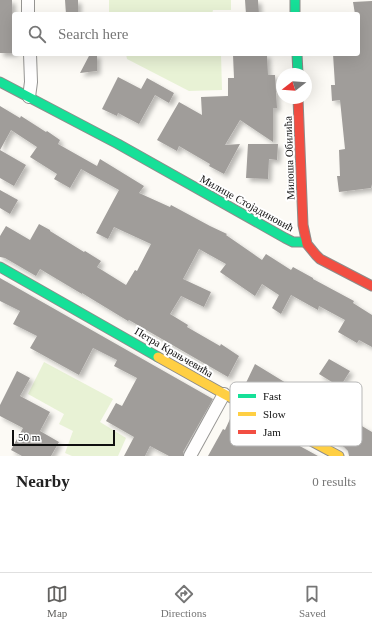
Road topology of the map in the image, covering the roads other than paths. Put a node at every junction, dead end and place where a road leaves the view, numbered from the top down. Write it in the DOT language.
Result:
graph roads {
  1 [pos="28,0"];
  2 [pos="295,0"];
  3 [pos="28,12"];
  4 [pos="295,12"];
  5 [pos="30,56"];
  6 [pos="297,56"];
  7 [pos="298,68"];
  8 [pos="0,82"];
  9 [pos="29,97"];
  10 [pos="298,104"];
  11 [pos="306,242"];
  12 [pos="0,267"];
  13 [pos="372,286"];
  14 [pos="224,394"];
  15 [pos="230,397"];
  16 [pos="320,446"];
  17 [pos="190,456"];
  18 [pos="339,456"];
  1 -- 3 [label="street"];
  2 -- 4 [label="street"];
  5 -- 9 [label="street"];
  6 -- 7 [label="street"];
  8 -- 9 [label="street, Милице Стојадиновић"];
  9 -- 11 [label="street, Милице Стојадиновић"];
  10 -- 11 [label="street, Милоша Обилића"];
  11 -- 13 [label="street"];
  12 -- 14 [label="street, Петра Крањчевића"];
  14 -- 15 [label="street, Петра Крањчевића"];
  14 -- 17 [label="street"];
  16 -- 18 [label="street, Петра Крањчевића"];
}
